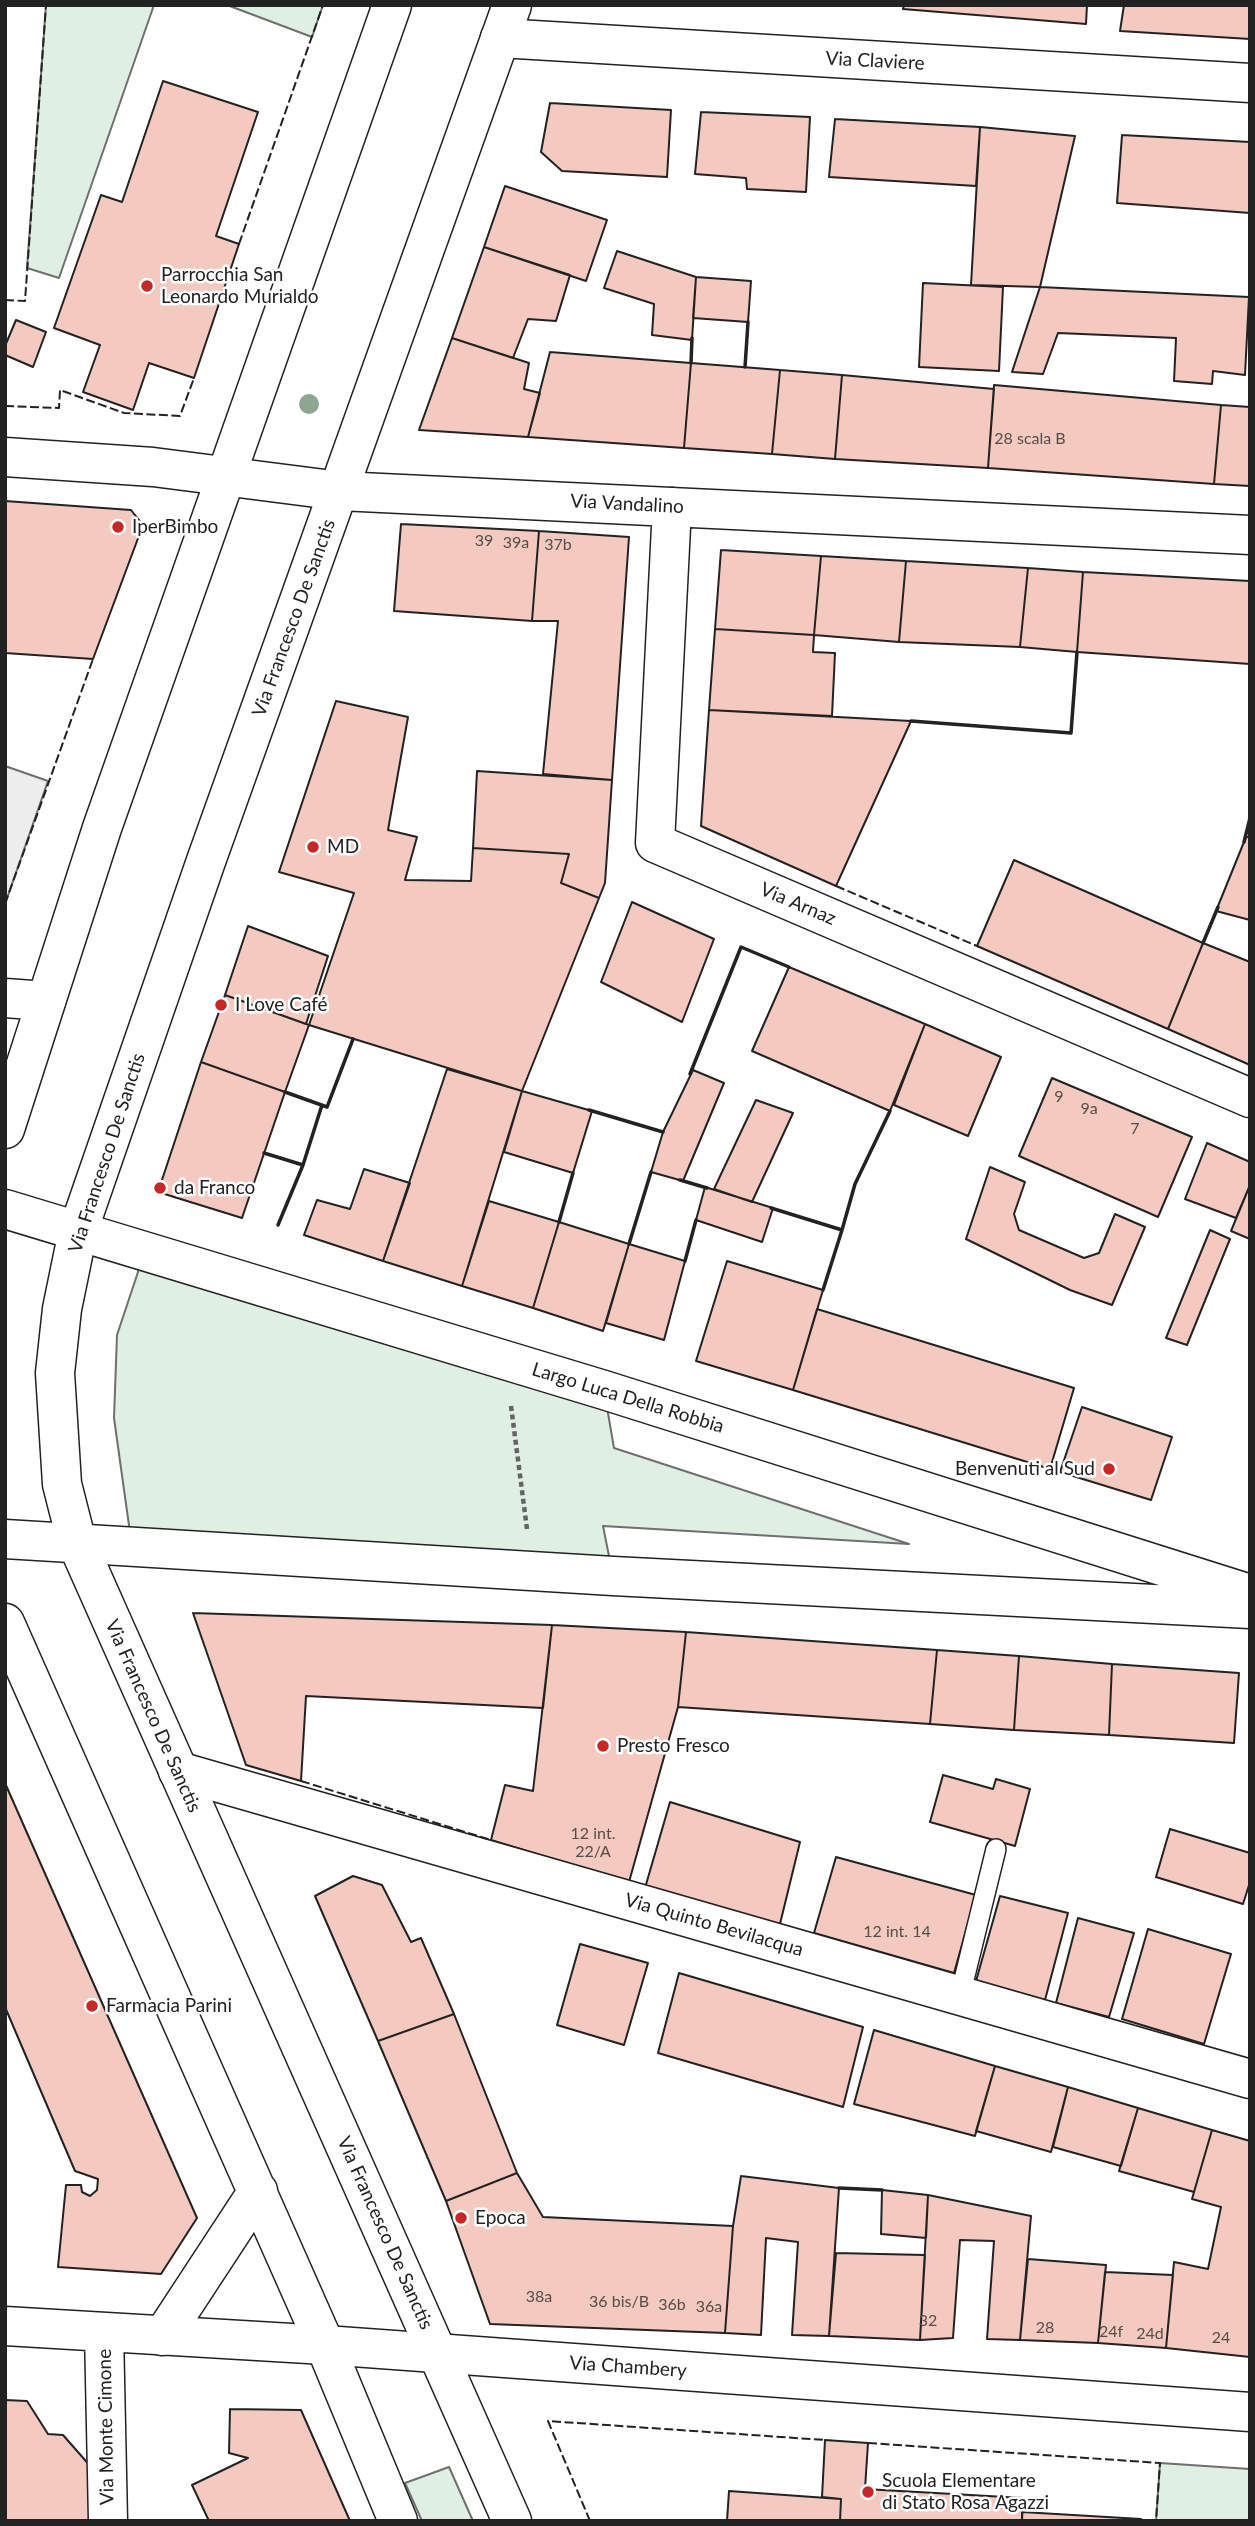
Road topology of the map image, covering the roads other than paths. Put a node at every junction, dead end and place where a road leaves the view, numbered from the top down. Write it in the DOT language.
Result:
graph roads {
  1 [pos="392,5"];
  2 [pos="506,21"];
  3 [pos="1250,83"];
  4 [pos="5,457"];
  5 [pos="226,476"];
  6 [pos="340,491"];
  7 [pos="672,506"];
  8 [pos="1250,535"];
  9 [pos="5,998"];
  10 [pos="46,1001"];
  11 [pos="1250,1098"];
  12 [pos="5,1129"];
  13 [pos="5,1209"];
  14 [pos="78,1231"];
  15 [pos="5,1539"];
  16 [pos="78,1543"];
  17 [pos="1250,1594"];
  18 [pos="1250,1609"];
  19 [pos="5,1623"];
  20 [pos="178,1771"];
  21 [pos="996,1849"];
  22 [pos="960,1996"];
  23 [pos="1250,2079"];
  24 [pos="258,2191"];
  25 [pos="5,2326"];
  26 [pos="104,2332"];
  27 [pos="163,2336"];
  28 [pos="325,2345"];
  29 [pos="439,2353"];
  30 [pos="1250,2412"];
  31 [pos="108,2521"];
  32 [pos="398,2521"];
  33 [pos="512,2521"];
  1 -- 5 [label="street"];
  2 -- 3 [label="street, Via Claviere"];
  2 -- 6 [label="street, Via Francesco De Sanctis"];
  4 -- 5 [label="street, Via Vandalino"];
  5 -- 6 [label="street, Via Vandalino"];
  5 -- 10 [label="street"];
  6 -- 7 [label="street, Via Vandalino"];
  6 -- 14 [label="street, Via Francesco De Sanctis"];
  7 -- 8 [label="street, Via Vandalino"];
  7 -- 11 [label="street, Via Arnaz"];
  9 -- 10 [label="street"];
  10 -- 12 [label="street"];
  13 -- 14 [label="street, Largo Luca Della Robbia"];
  14 -- 16 [label="street, Via Francesco De Sanctis"];
  14 -- 17 [label="street, Largo Luca Della Robbia"];
  15 -- 16 [label="street"];
  16 -- 18 [label="street"];
  16 -- 20 [label="street, Via Francesco De Sanctis"];
  19 -- 24 [label="street"];
  20 -- 22 [label="street, Via Quinto Bevilacqua"];
  20 -- 29 [label="street, Via Francesco De Sanctis"];
  21 -- 22 [label="lane"];
  22 -- 23 [label="street, Via Quinto Bevilacqua"];
  24 -- 27 [label="street"];
  24 -- 28 [label="street"];
  25 -- 26 [label="street, Via Chambery"];
  26 -- 27 [label="street, Via Chambery"];
  26 -- 31 [label="street, Via Monte Cimone"];
  27 -- 28 [label="street, Via Chambery"];
  28 -- 29 [label="street, Via Chambery"];
  28 -- 32 [label="street"];
  29 -- 30 [label="street, Via Chambery"];
  29 -- 33 [label="street, Via Francesco De Sanctis"];
}
